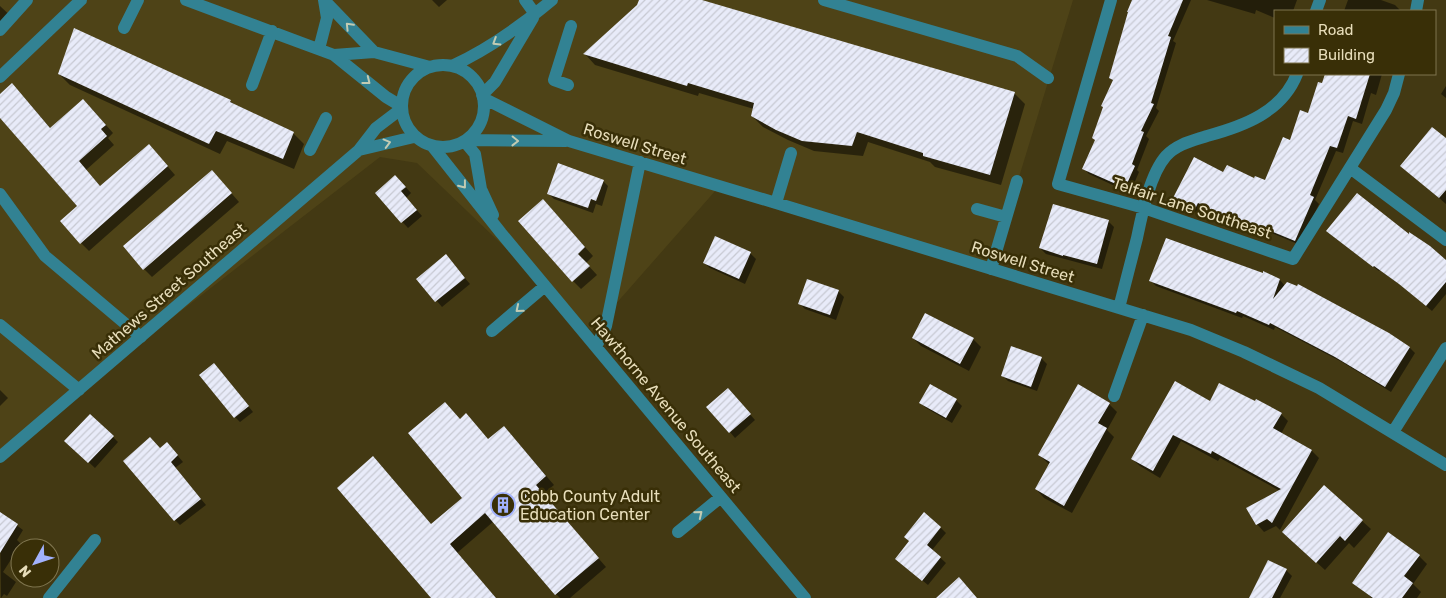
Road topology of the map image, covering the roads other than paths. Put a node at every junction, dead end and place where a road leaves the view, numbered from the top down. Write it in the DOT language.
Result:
graph roads {
  1 [pos="27,0"];
  2 [pos="81,0"];
  3 [pos="138,0"];
  4 [pos="186,0"];
  5 [pos="324,0"];
  6 [pos="525,0"];
  7 [pos="552,0"];
  8 [pos="824,0"];
  9 [pos="1112,0"];
  10 [pos="535,14"];
  11 [pos="571,26"];
  12 [pos="124,28"];
  13 [pos="0,30"];
  14 [pos="272,31"];
  15 [pos="318,49"];
  16 [pos="374,52"];
  17 [pos="334,55"];
  18 [pos="430,66"];
  19 [pos="452,66"];
  20 [pos="1296,75"];
  21 [pos="1399,75"];
  22 [pos="0,77"];
  23 [pos="1048,78"];
  24 [pos="252,85"];
  25 [pos="568,85"];
  26 [pos="483,96"];
  27 [pos="401,107"];
  28 [pos="326,118"];
  29 [pos="414,137"];
  30 [pos="465,141"];
  31 [pos="569,141"];
  32 [pos="433,147"];
  33 [pos="310,150"];
  34 [pos="359,150"];
  35 [pos="791,153"];
  36 [pos="640,162"];
  37 [pos="1350,168"];
  38 [pos="1017,181"];
  39 [pos="0,194"];
  40 [pos="776,203"];
  41 [pos="1144,208"];
  42 [pos="978,209"];
  43 [pos="1006,218"];
  44 [pos="501,233"];
  45 [pos="1446,240"];
  46 [pos="991,269"];
  47 [pos="545,286"];
  48 [pos="1119,308"];
  49 [pos="1143,315"];
  50 [pos="0,325"];
  51 [pos="492,331"];
  52 [pos="141,336"];
  53 [pos="596,347"];
  54 [pos="1446,348"];
  55 [pos="79,390"];
  56 [pos="1114,396"];
  57 [pos="1394,432"];
  58 [pos="0,457"];
  59 [pos="1446,465"];
  60 [pos="721,496"];
  61 [pos="678,532"];
  62 [pos="96,540"];
  63 [pos="49,598"];
  64 [pos="805,598"];
  1 -- 13 [label="street"];
  2 -- 22 [label="street"];
  3 -- 12 [label="street"];
  4 -- 14 [label="street"];
  5 -- 15 [label="street"];
  16 -- 5 [label="street, one-way"];
  6 -- 10 [label="street"];
  7 -- 10 [label="street"];
  8 -- 23 [label="street"];
  9 -- 41 [label="street, Telfair Lane Southeast"];
  10 -- 19 [label="street, one-way"];
  10 -- 26 [label="street"];
  11 -- 25 [label="street"];
  14 -- 15 [label="street"];
  14 -- 24 [label="street"];
  15 -- 17 [label="street"];
  16 -- 17 [label="street"];
  16 -- 18 [label="street"];
  17 -- 27 [label="street, one-way"];
  18 -- 19 [label="street"];
  18 -- 27 [label="street"];
  19 -- 26 [label="street"];
  20 -- 41 [label="street"];
  21 -- 37 [label="street, Telfair Lane Southeast"];
  26 -- 30 [label="street"];
  26 -- 31 [label="street, Roswell Street"];
  27 -- 29 [label="street"];
  27 -- 34 [label="street, Mathews Street Southeast"];
  28 -- 33 [label="street"];
  29 -- 32 [label="street"];
  34 -- 29 [label="street, Mathews Street Southeast, one-way"];
  30 -- 31 [label="street, Roswell Street, one-way"];
  30 -- 32 [label="street"];
  30 -- 44 [label="street, Hawthorne Avenue Southeast"];
  31 -- 36 [label="street, Roswell Street"];
  32 -- 44 [label="street, Hawthorne Avenue Southeast, one-way"];
  34 -- 52 [label="street, Mathews Street Southeast"];
  35 -- 40 [label="street"];
  36 -- 40 [label="street, Roswell Street"];
  36 -- 53 [label="street"];
  37 -- 41 [label="street, Telfair Lane Southeast"];
  37 -- 45 [label="street"];
  38 -- 43 [label="street"];
  39 -- 52 [label="street"];
  40 -- 46 [label="street, Roswell Street"];
  41 -- 48 [label="street"];
  42 -- 43 [label="street"];
  43 -- 46 [label="street"];
  44 -- 47 [label="street, Hawthorne Avenue Southeast"];
  46 -- 48 [label="street, Roswell Street"];
  47 -- 51 [label="street, one-way"];
  47 -- 53 [label="street, Hawthorne Avenue Southeast"];
  48 -- 49 [label="street, Roswell Street"];
  49 -- 56 [label="street"];
  49 -- 57 [label="street, Roswell Street"];
  50 -- 55 [label="street"];
  52 -- 55 [label="street, Mathews Street Southeast"];
  53 -- 60 [label="street, Hawthorne Avenue Southeast"];
  54 -- 57 [label="street"];
  55 -- 58 [label="street, Mathews Street Southeast"];
  57 -- 59 [label="street, Roswell Street"];
  61 -- 60 [label="street, one-way"];
  60 -- 64 [label="street, Hawthorne Avenue Southeast"];
  62 -- 63 [label="street"];
}
